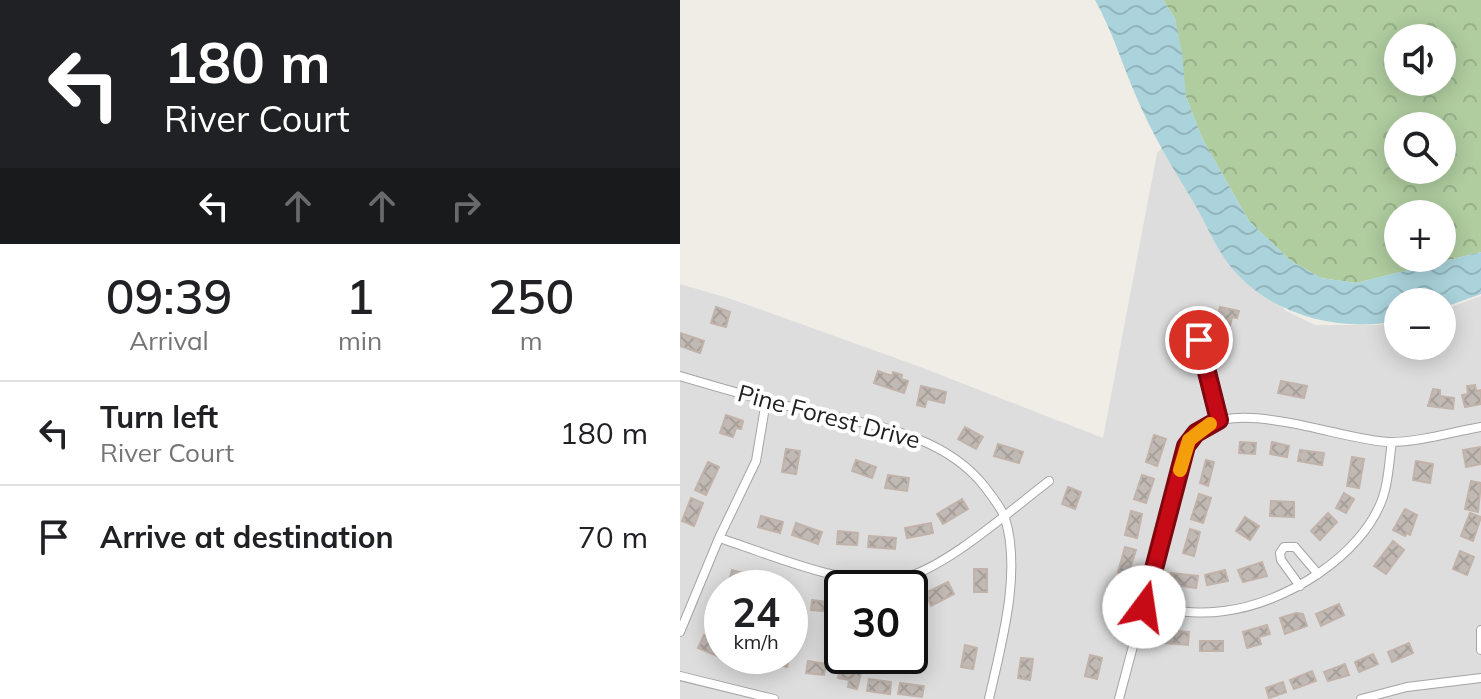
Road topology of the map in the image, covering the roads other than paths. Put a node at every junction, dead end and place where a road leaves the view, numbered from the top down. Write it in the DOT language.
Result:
graph roads {
  1 [pos="1199,340"];
  2 [pos="680,376"];
  3 [pos="766,401"];
  4 [pos="1219,420"];
  5 [pos="1481,427"];
  6 [pos="1392,442"];
  7 [pos="1049,481"];
  8 [pos="1004,515"];
  9 [pos="719,538"];
  10 [pos="1318,574"];
  11 [pos="1300,586"];
  12 [pos="1144,607"];
  13 [pos="1481,630"];
  14 [pos="680,632"];
  15 [pos="1481,650"];
  16 [pos="680,676"];
  17 [pos="1481,678"];
  18 [pos="774,699"];
  19 [pos="989,699"];
  20 [pos="1119,699"];
  21 [pos="1361,699"];
  1 -- 4 [label="street"];
  2 -- 3 [label="street, Pine Forest Drive"];
  3 -- 8 [label="street, Pine Forest Drive"];
  3 -- 9 [label="street"];
  4 -- 6 [label="street"];
  4 -- 12 [label="street"];
  5 -- 6 [label="street"];
  6 -- 10 [label="street"];
  7 -- 8 [label="street"];
  8 -- 9 [label="street"];
  8 -- 19 [label="street, Pine Forest Drive"];
  9 -- 14 [label="street"];
  10 -- 11 [label="street"];
  10 -- 11 [label="street"];
  11 -- 12 [label="street"];
  12 -- 20 [label="street"];
  13 -- 15 [label="street"];
  16 -- 18 [label="street"];
  17 -- 21 [label="street"];
}
